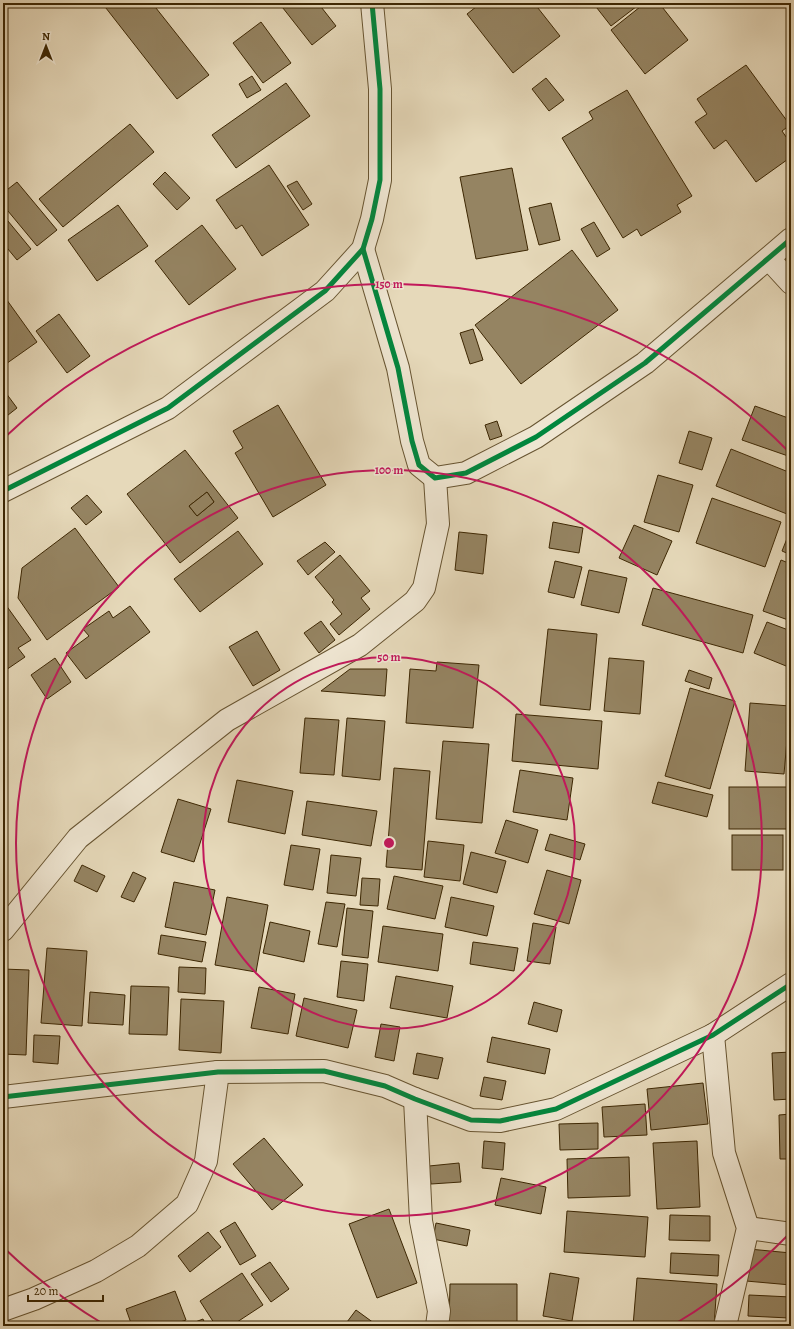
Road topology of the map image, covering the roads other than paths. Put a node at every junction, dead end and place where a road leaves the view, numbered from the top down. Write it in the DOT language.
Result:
graph roads {
  1 [pos="372,3"];
  2 [pos="791,239"];
  3 [pos="363,249"];
  4 [pos="769,259"];
  5 [pos="791,283"];
  6 [pos="435,478"];
  7 [pos="3,491"];
  8 [pos="3,930"];
  9 [pos="791,984"];
  10 [pos="713,1035"];
  11 [pos="218,1072"];
  12 [pos="3,1096"];
  13 [pos="415,1099"];
  14 [pos="748,1228"];
  15 [pos="791,1234"];
  16 [pos="3,1310"];
  17 [pos="436,1326"];
  18 [pos="725,1326"];
  1 -- 3 [label="street"];
  2 -- 4 [label="street"];
  3 -- 6 [label="street"];
  3 -- 7 [label="street"];
  4 -- 5 [label="street"];
  4 -- 6 [label="street"];
  6 -- 8 [label="street"];
  9 -- 10 [label="street"];
  10 -- 13 [label="street"];
  10 -- 14 [label="street"];
  11 -- 12 [label="street"];
  11 -- 13 [label="street"];
  11 -- 16 [label="street"];
  13 -- 17 [label="street"];
  14 -- 15 [label="street"];
  14 -- 18 [label="street"];
}
